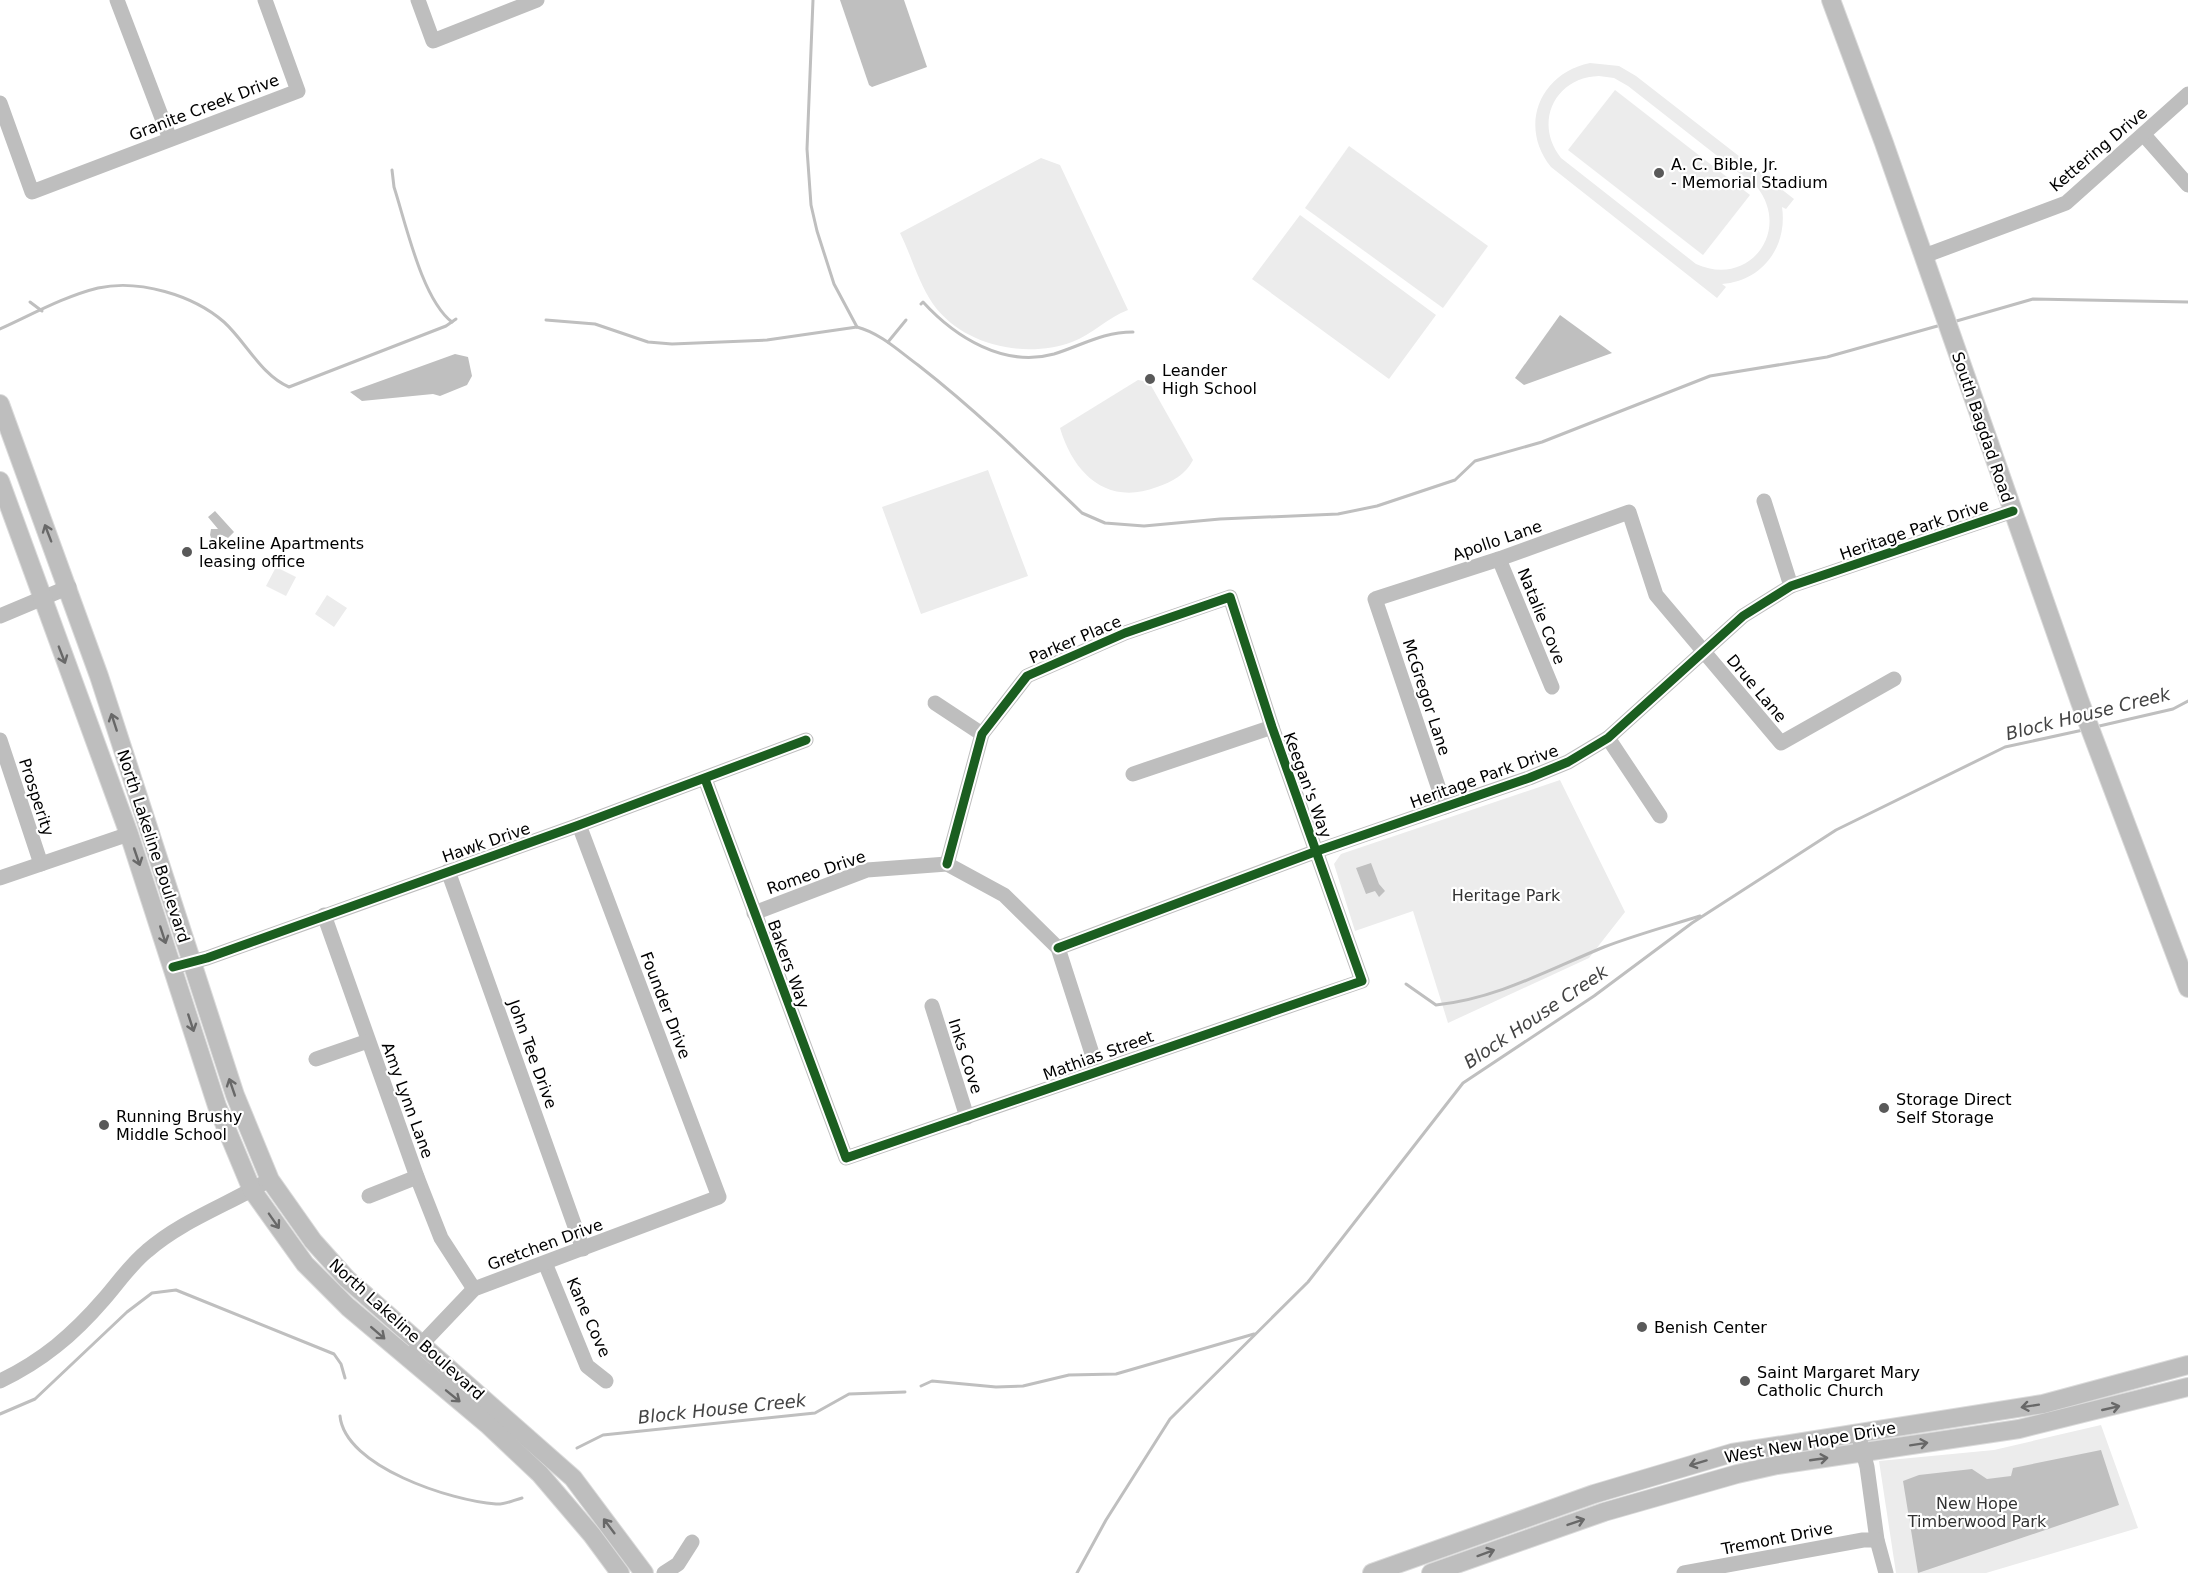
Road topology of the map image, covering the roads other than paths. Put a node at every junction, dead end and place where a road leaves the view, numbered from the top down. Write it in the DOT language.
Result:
graph roads {
  1 [pos="117,0"];
  2 [pos="265,0"];
  3 [pos="418,0"];
  4 [pos="537,0"];
  5 [pos="1831,0"];
  6 [pos="2188,94"];
  7 [pos="0,103"];
  8 [pos="2144,135"];
  9 [pos="170,139"];
  10 [pos="2188,185"];
  11 [pos="1924,256"];
  12 [pos="0,404"];
  13 [pos="0,481"];
  14 [pos="1764,501"];
  15 [pos="2013,511"];
  16 [pos="1629,512"];
  17 [pos="1499,559"];
  18 [pos="1791,586"];
  19 [pos="69,587"];
  20 [pos="1230,597"];
  21 [pos="1375,598"];
  22 [pos="41,600"];
  23 [pos="0,616"];
  24 [pos="1702,650"];
  25 [pos="1894,679"];
  26 [pos="1552,687"];
  27 [pos="935,703"];
  28 [pos="1272,728"];
  29 [pos="982,734"];
  30 [pos="1608,738"];
  31 [pos="0,740"];
  32 [pos="806,740"];
  33 [pos="1133,774"];
  34 [pos="705,779"];
  35 [pos="1445,807"];
  36 [pos="1659,816"];
  37 [pos="579,825"];
  38 [pos="129,834"];
  39 [pos="1317,852"];
  40 [pos="41,864"];
  41 [pos="947,864"];
  42 [pos="448,871"];
  43 [pos="0,878"];
  44 [pos="754,913"];
  45 [pos="324,915"];
  46 [pos="1058,948"];
  47 [pos="182,965"];
  48 [pos="1362,981"];
  49 [pos="2188,987"];
  50 [pos="932,1006"];
  51 [pos="368,1041"];
  52 [pos="316,1059"];
  53 [pos="1097,1070"];
  54 [pos="967,1117"];
  55 [pos="846,1158"];
  56 [pos="417,1177"];
  57 [pos="270,1180"];
  58 [pos="252,1190"];
  59 [pos="369,1196"];
  60 [pos="719,1197"];
  61 [pos="583,1249"];
  62 [pos="545,1263"];
  63 [pos="474,1289"];
  64 [pos="422,1344"];
  65 [pos="408,1359"];
  66 [pos="2188,1365"];
  67 [pos="0,1381"];
  68 [pos="606,1381"];
  69 [pos="2188,1387"];
  70 [pos="1858,1432"];
  71 [pos="1862,1453"];
  72 [pos="1877,1540"];
  73 [pos="692,1542"];
  74 [pos="1431,1552"];
  75 [pos="1746,1568"];
  76 [pos="1436,1572"];
  77 [pos="620,1573"];
  78 [pos="644,1573"];
  79 [pos="664,1573"];
  80 [pos="1372,1573"];
  81 [pos="1684,1573"];
  82 [pos="1886,1573"];
  1 -- 9 [label="street"];
  2 -- 9 [label="street, Granite Creek Drive"];
  3 -- 4 [label="street"];
  5 -- 11 [label="main road, South Bagdad Road"];
  6 -- 8 [label="street, Kettering Drive"];
  7 -- 9 [label="street, Granite Creek Drive"];
  8 -- 10 [label="street"];
  8 -- 11 [label="street, Kettering Drive"];
  11 -- 15 [label="main road, South Bagdad Road"];
  19 -- 12 [label="main road, North Lakeline Boulevard, one-way"];
  13 -- 22 [label="main road, North Lakeline Boulevard"];
  14 -- 18 [label="street"];
  15 -- 18 [label="street, Heritage Park Drive"];
  15 -- 49 [label="main road, South Bagdad Road"];
  16 -- 17 [label="street, Apollo Lane"];
  16 -- 24 [label="street, Drue Lane"];
  17 -- 21 [label="street, Apollo Lane"];
  17 -- 26 [label="street, Natalie Cove"];
  18 -- 24 [label="street, Heritage Park Drive"];
  19 -- 22 [label="street"];
  47 -- 19 [label="main road, North Lakeline Boulevard, one-way"];
  20 -- 28 [label="street, Keegan's Way"];
  20 -- 29 [label="street, Parker Place"];
  21 -- 35 [label="street, McGregor Lane"];
  22 -- 23 [label="street"];
  22 -- 38 [label="main road, North Lakeline Boulevard, one-way"];
  24 -- 25 [label="street, Drue Lane"];
  24 -- 30 [label="street, Heritage Park Drive"];
  27 -- 29 [label="street"];
  28 -- 33 [label="street"];
  28 -- 39 [label="street, Keegan's Way"];
  29 -- 41 [label="street, Parker Place"];
  30 -- 35 [label="street, Heritage Park Drive"];
  30 -- 36 [label="street"];
  31 -- 40 [label="street, Prosperity"];
  32 -- 34 [label="street, Hawk Drive"];
  34 -- 37 [label="street, Hawk Drive"];
  34 -- 44 [label="street, Bakers Way"];
  35 -- 39 [label="street, Heritage Park Drive"];
  37 -- 42 [label="street, Hawk Drive"];
  37 -- 60 [label="street, Founder Drive"];
  38 -- 40 [label="street"];
  38 -- 47 [label="main road, North Lakeline Boulevard, one-way"];
  39 -- 46 [label="street, Heritage Park Drive"];
  39 -- 48 [label="street, Keegan's Way"];
  40 -- 43 [label="street"];
  41 -- 44 [label="street, Romeo Drive"];
  41 -- 46 [label="street"];
  42 -- 45 [label="street, Hawk Drive"];
  42 -- 61 [label="street, John Tee Drive"];
  44 -- 55 [label="street, Bakers Way"];
  45 -- 47 [label="street, Hawk Drive"];
  45 -- 51 [label="street, Amy Lynn Lane"];
  46 -- 53 [label="street"];
  57 -- 47 [label="main road, North Lakeline Boulevard, one-way"];
  47 -- 58 [label="main road, North Lakeline Boulevard, one-way"];
  48 -- 53 [label="street, Mathias Street"];
  50 -- 54 [label="street, Inks Cove"];
  51 -- 52 [label="street"];
  51 -- 56 [label="street, Amy Lynn Lane"];
  53 -- 54 [label="street, Mathias Street"];
  54 -- 55 [label="street, Mathias Street"];
  56 -- 59 [label="street"];
  56 -- 63 [label="street, Amy Lynn Lane"];
  57 -- 58 [label="street"];
  57 -- 64 [label="main road, North Lakeline Boulevard"];
  58 -- 65 [label="main road, North Lakeline Boulevard, one-way"];
  58 -- 67 [label="street"];
  60 -- 61 [label="street, Gretchen Drive"];
  61 -- 62 [label="street, Gretchen Drive"];
  62 -- 63 [label="street, Gretchen Drive"];
  62 -- 68 [label="street, Kane Cove"];
  63 -- 64 [label="street, Gretchen Drive"];
  64 -- 65 [label="street, Gretchen Drive"];
  78 -- 64 [label="main road, North Lakeline Boulevard, one-way"];
  65 -- 77 [label="main road, North Lakeline Boulevard, one-way"];
  66 -- 70 [label="main road, West New Hope Drive, one-way"];
  71 -- 69 [label="main road, West New Hope Drive, one-way"];
  70 -- 71 [label="street"];
  70 -- 74 [label="main road, West New Hope Drive, one-way"];
  71 -- 72 [label="street"];
  76 -- 71 [label="main road, West New Hope Drive, one-way"];
  72 -- 75 [label="street, Tremont Drive"];
  72 -- 82 [label="street"];
  73 -- 79 [label="street"];
  74 -- 76 [label="street"];
  74 -- 80 [label="main road, West New Hope Drive"];
  75 -- 81 [label="street, Tremont Drive"];
}
